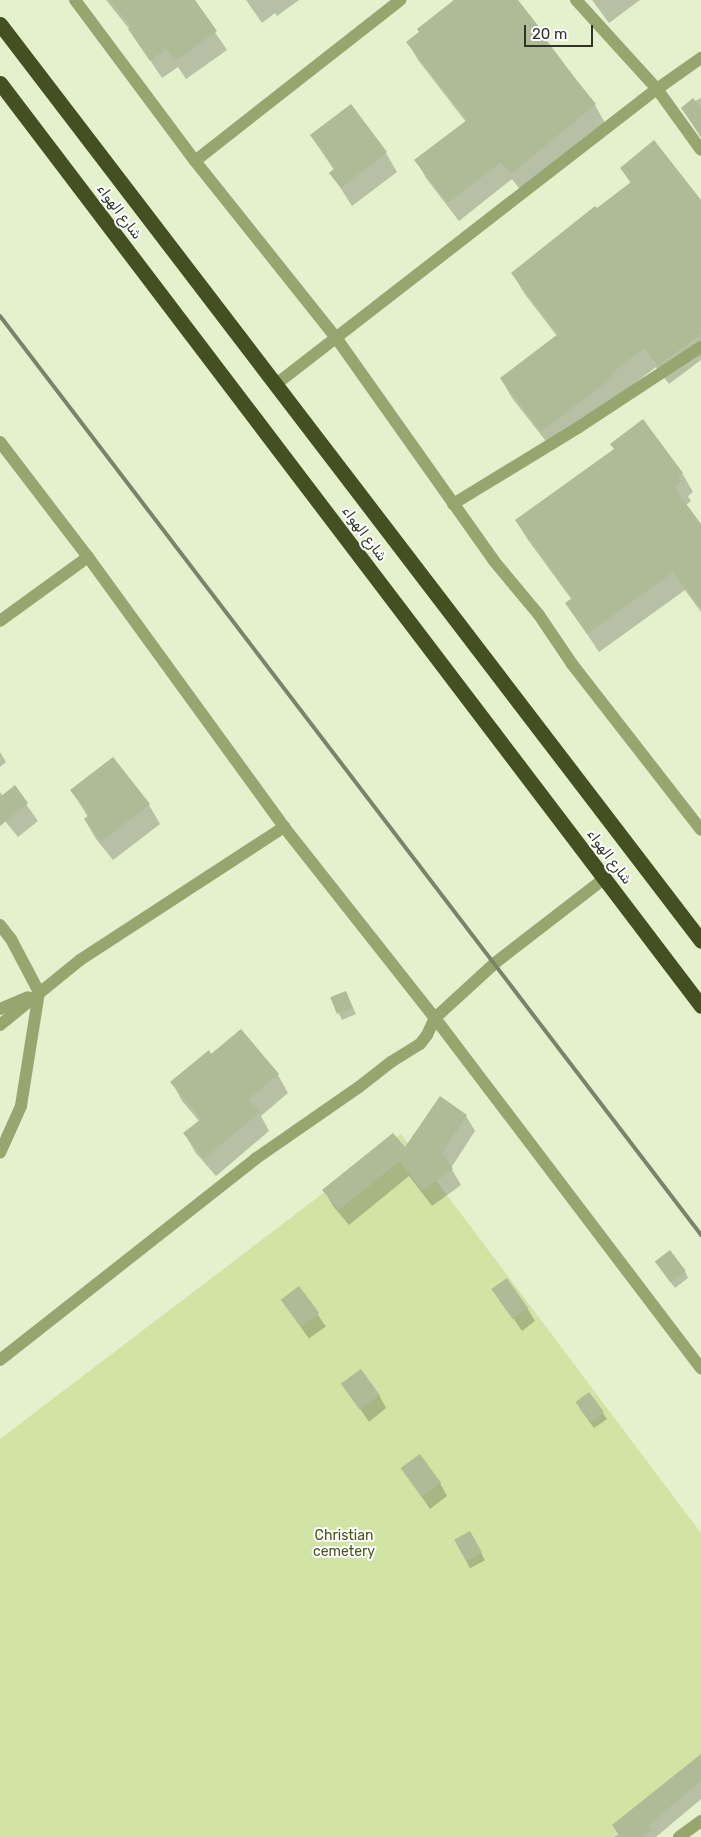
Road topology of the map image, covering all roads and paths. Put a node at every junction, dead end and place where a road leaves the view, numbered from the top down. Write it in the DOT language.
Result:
graph roads {
  1 [pos="75,0"];
  2 [pos="400,0"];
  3 [pos="576,0"];
  4 [pos="0,24"];
  5 [pos="701,58"];
  6 [pos="0,83"];
  7 [pos="657,89"];
  8 [pos="701,150"];
  9 [pos="195,161"];
  10 [pos="337,339"];
  11 [pos="701,348"];
  12 [pos="276,385"];
  13 [pos="0,442"];
  14 [pos="453,504"];
  15 [pos="88,557"];
  16 [pos="0,621"];
  17 [pos="284,827"];
  18 [pos="701,830"];
  19 [pos="605,878"];
  20 [pos="0,925"];
  21 [pos="701,941"];
  22 [pos="39,992"];
  23 [pos="701,1006"];
  24 [pos="0,1009"];
  25 [pos="435,1018"];
  26 [pos="0,1025"];
  27 [pos="0,1153"];
  28 [pos="0,1360"];
  29 [pos="701,1368"];
  30 [pos="701,1821"];
  31 [pos="682,1836"];
  1 -- 9 [label="street"];
  2 -- 9 [label="street"];
  3 -- 7 [label="street"];
  4 -- 12 [label="highway, شارع الهواء"];
  5 -- 7 [label="street"];
  6 -- 19 [label="highway, شارع الهواء"];
  7 -- 8 [label="street"];
  7 -- 10 [label="street"];
  9 -- 10 [label="street"];
  10 -- 12 [label="street"];
  10 -- 14 [label="street"];
  11 -- 14 [label="street"];
  12 -- 21 [label="highway, شارع الهواء"];
  13 -- 15 [label="street"];
  14 -- 18 [label="street"];
  15 -- 16 [label="street"];
  15 -- 17 [label="street"];
  17 -- 22 [label="street"];
  17 -- 25 [label="street"];
  19 -- 23 [label="highway, شارع الهواء"];
  19 -- 25 [label="street"];
  20 -- 22 [label="street"];
  22 -- 24 [label="street"];
  22 -- 26 [label="street"];
  22 -- 27 [label="street"];
  25 -- 28 [label="street"];
  25 -- 29 [label="street"];
  30 -- 31 [label="street"];
}
